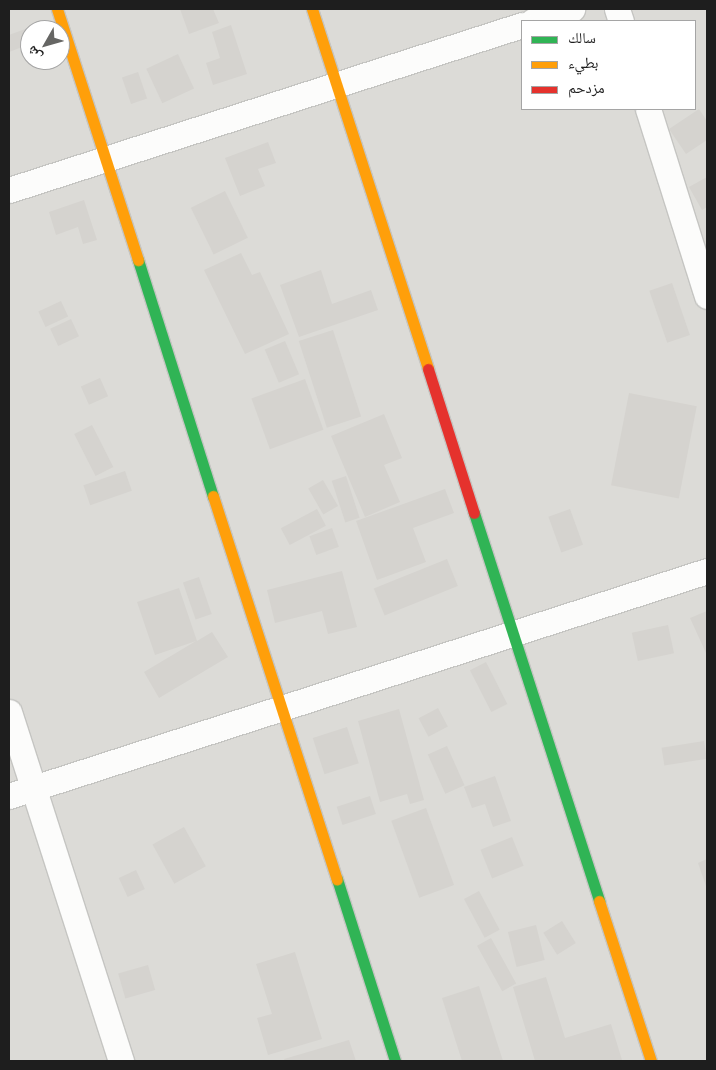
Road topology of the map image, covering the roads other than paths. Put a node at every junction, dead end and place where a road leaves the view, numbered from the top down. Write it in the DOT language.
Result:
graph roads {
  1 [pos="57,9"];
  2 [pos="312,9"];
  3 [pos="572,9"];
  4 [pos="536,20"];
  5 [pos="521,25"];
  6 [pos="336,84"];
  7 [pos="648,110"];
  8 [pos="105,159"];
  9 [pos="9,190"];
  10 [pos="707,296"];
  11 [pos="707,571"];
  12 [pos="513,634"];
  13 [pos="282,708"];
  14 [pos="9,712"];
  15 [pos="34,788"];
  16 [pos="9,796"];
  17 [pos="121,1061"];
  18 [pos="395,1061"];
  19 [pos="652,1061"];
  1 -- 8 [label="street"];
  2 -- 6 [label="street"];
  3 -- 4 [label="street"];
  5 -- 6 [label="street"];
  6 -- 8 [label="street"];
  6 -- 12 [label="street"];
  7 -- 10 [label="street"];
  8 -- 9 [label="street"];
  8 -- 13 [label="street"];
  11 -- 12 [label="street"];
  12 -- 13 [label="street"];
  12 -- 19 [label="street"];
  13 -- 15 [label="street"];
  13 -- 18 [label="street"];
  14 -- 15 [label="street"];
  15 -- 16 [label="street"];
  15 -- 17 [label="street"];
}
